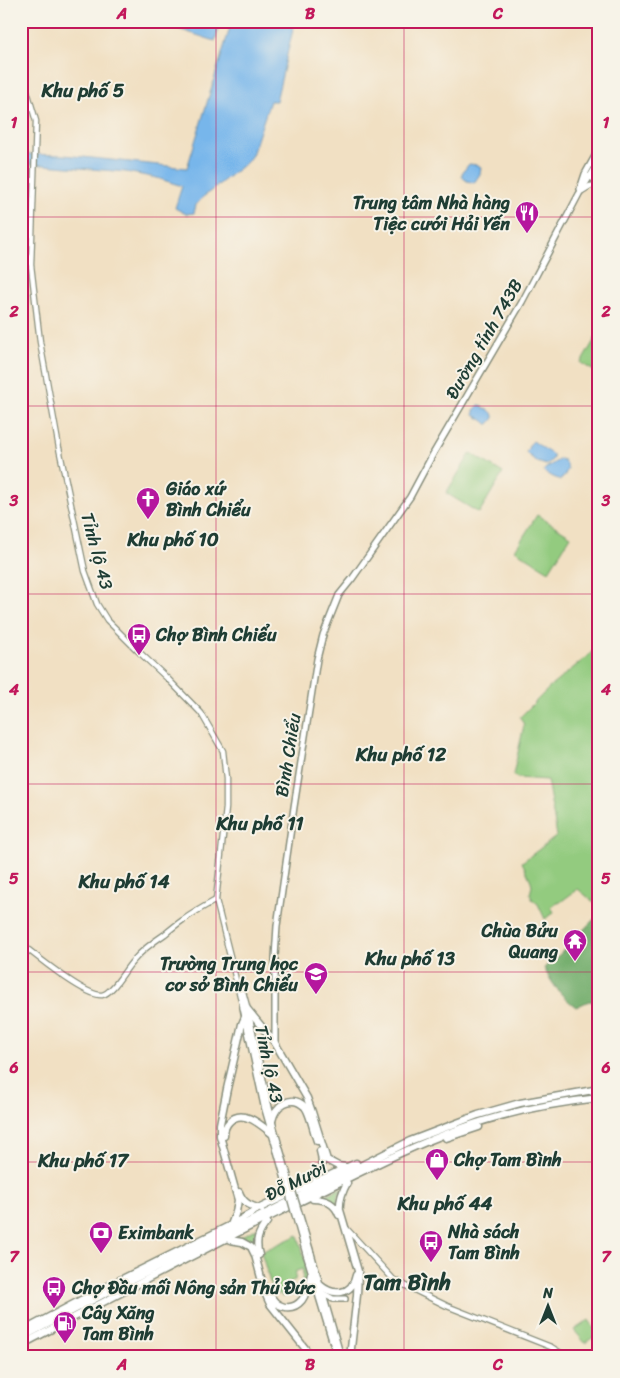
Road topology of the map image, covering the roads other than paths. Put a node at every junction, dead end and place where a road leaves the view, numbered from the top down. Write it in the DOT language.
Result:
graph roads {
  1 [pos="21,81"];
  2 [pos="599,149"];
  3 [pos="599,162"];
  4 [pos="588,167"];
  5 [pos="596,172"];
  6 [pos="588,175"];
  7 [pos="599,183"];
  8 [pos="579,194"];
  9 [pos="410,497"];
  10 [pos="216,900"];
  11 [pos="21,944"];
  12 [pos="246,1014"];
  13 [pos="260,1026"];
  14 [pos="275,1028"];
  15 [pos="252,1029"];
  16 [pos="266,1032"];
  17 [pos="275,1042"];
  18 [pos="299,1084"];
  19 [pos="599,1087"];
  20 [pos="599,1098"];
  21 [pos="599,1102"];
  22 [pos="306,1108"];
  23 [pos="272,1121"];
  24 [pos="225,1128"];
  25 [pos="271,1133"];
  26 [pos="278,1150"];
  27 [pos="227,1155"];
  28 [pos="351,1167"];
  29 [pos="313,1183"];
  30 [pos="347,1183"];
  31 [pos="306,1193"];
  32 [pos="312,1200"];
  33 [pos="260,1208"];
  34 [pos="270,1211"];
  35 [pos="267,1222"];
  36 [pos="231,1225"];
  37 [pos="346,1228"];
  38 [pos="230,1240"];
  39 [pos="309,1254"];
  40 [pos="312,1274"];
  41 [pos="320,1285"];
  42 [pos="322,1294"];
  43 [pos="345,1299"];
  44 [pos="21,1332"];
  45 [pos="21,1338"];
  46 [pos="21,1347"];
  47 [pos="312,1357"];
  48 [pos="339,1357"];
  49 [pos="350,1357"];
  50 [pos="567,1357"];
  1 -- 10 [label="main road, Tỉnh lộ 43"];
  2 -- 4 [label="main road, Đường tỉnh 743B"];
  3 -- 5 [label="main road, Đường tỉnh 743B"];
  4 -- 5 [label="main road"];
  4 -- 6 [label="main road, Đường tỉnh 743B"];
  5 -- 6 [label="main road, Đường tỉnh 743B"];
  6 -- 7 [label="main road"];
  6 -- 8 [label="main road, Đường tỉnh 743B"];
  7 -- 8 [label="main road"];
  8 -- 9 [label="main road, Đường tỉnh 743B"];
  9 -- 14 [label="main road, Bình Chiểu"];
  10 -- 11 [label="main road"];
  10 -- 12 [label="main road, Tỉnh lộ 43"];
  12 -- 13 [label="highway"];
  12 -- 15 [label="main road, Tỉnh lộ 43"];
  12 -- 24 [label="highway"];
  12 -- 25 [label="main road, Tỉnh lộ 43"];
  12 -- 27 [label="highway"];
  13 -- 15 [label="highway"];
  13 -- 16 [label="highway"];
  14 -- 16 [label="main road"];
  14 -- 17 [label="main road, Bình Chiểu"];
  15 -- 23 [label="main road, Tỉnh lộ 43"];
  16 -- 17 [label="highway"];
  17 -- 18 [label="highway"];
  18 -- 22 [label="highway"];
  18 -- 28 [label="highway"];
  19 -- 28 [label="highway, Đỗ Mười"];
  20 -- 46 [label="highway, Đỗ Mười"];
  21 -- 30 [label="highway, Đỗ Mười"];
  22 -- 23 [label="highway"];
  22 -- 29 [label="highway"];
  23 -- 26 [label="main road, Tỉnh lộ 43"];
  24 -- 25 [label="highway"];
  24 -- 27 [label="highway"];
  25 -- 26 [label="main road, Tỉnh lộ 43"];
  26 -- 39 [label="main road, bridge"];
  27 -- 33 [label="highway"];
  27 -- 36 [label="highway"];
  28 -- 29 [label="highway, Đỗ Mười"];
  28 -- 31 [label="highway, Đỗ Mười"];
  29 -- 31 [label="highway"];
  29 -- 33 [label="highway, Đỗ Mười"];
  30 -- 32 [label="highway, Đỗ Mười"];
  30 -- 37 [label="highway"];
  31 -- 34 [label="highway, Đỗ Mười"];
  32 -- 35 [label="highway, Đỗ Mười"];
  32 -- 41 [label="highway"];
  33 -- 34 [label="highway"];
  33 -- 36 [label="highway, Đỗ Mười"];
  34 -- 45 [label="highway, Đỗ Mười"];
  35 -- 38 [label="highway, Đỗ Mười"];
  35 -- 40 [label="highway"];
  36 -- 44 [label="highway, Đỗ Mười"];
  37 -- 49 [label="highway"];
  37 -- 50 [label="main road"];
  38 -- 46 [label="highway, Đỗ Mười"];
  38 -- 47 [label="highway"];
  39 -- 40 [label="main road"];
  39 -- 41 [label="main road"];
  40 -- 48 [label="main road"];
  41 -- 42 [label="main road"];
  42 -- 43 [label="main road"];
  42 -- 48 [label="main road"];
}
